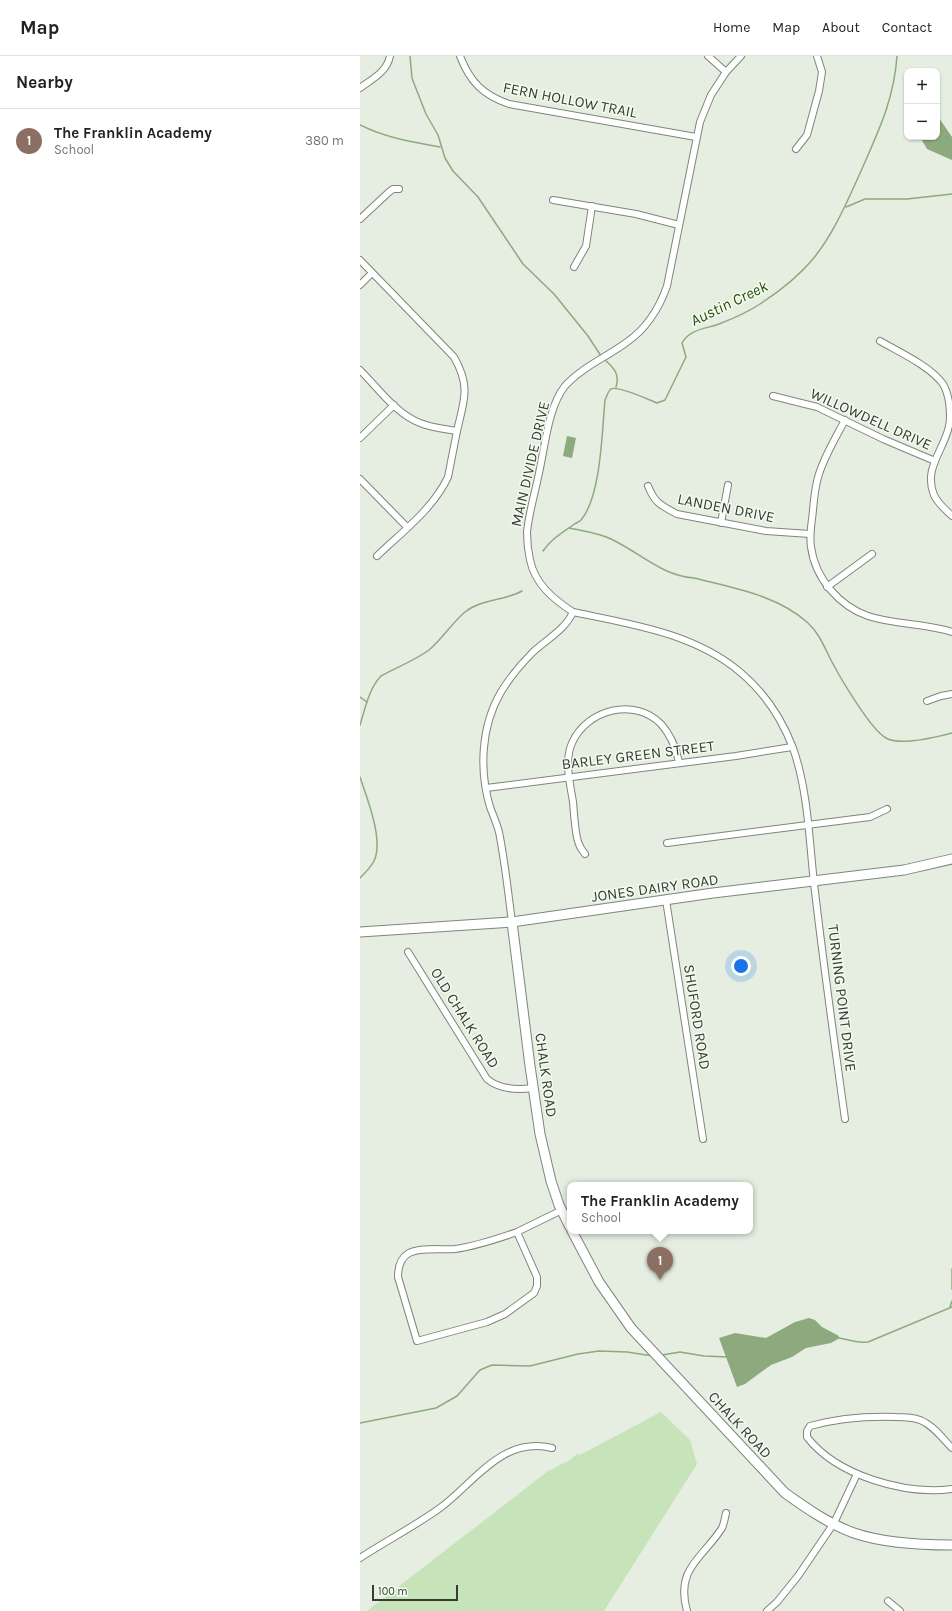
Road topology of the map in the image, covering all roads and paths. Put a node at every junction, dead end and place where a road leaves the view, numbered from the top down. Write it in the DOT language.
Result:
graph roads {
  1 [pos="390,56"];
  2 [pos="460,56"];
  3 [pos="708,56"];
  4 [pos="741,56"];
  5 [pos="817,56"];
  6 [pos="726,72"];
  7 [pos="360,88"];
  8 [pos="696,137"];
  9 [pos="796,149"];
  10 [pos="399,189"];
  11 [pos="553,200"];
  12 [pos="592,206"];
  13 [pos="360,220"];
  14 [pos="679,225"];
  15 [pos="360,260"];
  16 [pos="574,267"];
  17 [pos="372,273"];
  18 [pos="360,285"];
  19 [pos="880,341"];
  20 [pos="360,370"];
  21 [pos="773,396"];
  22 [pos="394,405"];
  23 [pos="846,420"];
  24 [pos="457,431"];
  25 [pos="360,438"];
  26 [pos="934,461"];
  27 [pos="360,479"];
  28 [pos="728,485"];
  29 [pos="648,486"];
  30 [pos="952,516"];
  31 [pos="721,523"];
  32 [pos="407,527"];
  33 [pos="810,534"];
  34 [pos="872,554"];
  35 [pos="377,556"];
  36 [pos="828,587"];
  37 [pos="573,612"];
  38 [pos="952,632"];
  39 [pos="952,694"];
  40 [pos="927,700"];
  41 [pos="792,747"];
  42 [pos="679,762"];
  43 [pos="569,777"];
  44 [pos="486,788"];
  45 [pos="887,809"];
  46 [pos="808,825"];
  47 [pos="667,843"];
  48 [pos="586,854"];
  49 [pos="952,859"];
  50 [pos="814,881"];
  51 [pos="666,900"];
  52 [pos="512,922"];
  53 [pos="360,932"];
  54 [pos="408,952"];
  55 [pos="533,1088"];
  56 [pos="845,1119"];
  57 [pos="703,1139"];
  58 [pos="562,1210"];
  59 [pos="567,1221"];
  60 [pos="517,1232"];
  61 [pos="574,1234"];
  62 [pos="552,1448"];
  63 [pos="952,1448"];
  64 [pos="857,1474"];
  65 [pos="952,1489"];
  66 [pos="726,1513"];
  67 [pos="834,1523"];
  68 [pos="952,1545"];
  69 [pos="360,1558"];
  70 [pos="888,1600"];
  71 [pos="687,1611"];
  72 [pos="767,1611"];
  73 [pos="900,1611"];
  1 -- 7 [label="street"];
  2 -- 8 [label="street, FERN HOLLOW TRAIL"];
  3 -- 6 [label="street"];
  4 -- 6 [label="street, MAIN DIVIDE DRIVE"];
  5 -- 9 [label="street"];
  6 -- 8 [label="street, MAIN DIVIDE DRIVE"];
  8 -- 14 [label="street, MAIN DIVIDE DRIVE"];
  10 -- 13 [label="street"];
  11 -- 12 [label="street"];
  12 -- 14 [label="street"];
  12 -- 16 [label="street"];
  14 -- 37 [label="street, MAIN DIVIDE DRIVE"];
  15 -- 17 [label="street"];
  17 -- 18 [label="street"];
  17 -- 24 [label="street"];
  19 -- 26 [label="street"];
  20 -- 22 [label="street"];
  21 -- 23 [label="street, WILLOWDELL DRIVE"];
  22 -- 24 [label="street"];
  22 -- 25 [label="street"];
  23 -- 26 [label="street, WILLOWDELL DRIVE"];
  23 -- 33 [label="street"];
  24 -- 32 [label="street"];
  26 -- 30 [label="street"];
  27 -- 32 [label="street"];
  28 -- 31 [label="street"];
  29 -- 31 [label="street, LANDEN DRIVE"];
  31 -- 33 [label="street, LANDEN DRIVE"];
  32 -- 35 [label="street"];
  33 -- 36 [label="street"];
  34 -- 36 [label="street"];
  36 -- 38 [label="street"];
  37 -- 41 [label="street, MAIN DIVIDE DRIVE"];
  37 -- 44 [label="street"];
  39 -- 40 [label="street"];
  41 -- 42 [label="street, BARLEY GREEN STREET"];
  41 -- 46 [label="street, MAIN DIVIDE DRIVE"];
  42 -- 43 [label="street, BARLEY GREEN STREET"];
  42 -- 43 [label="street"];
  43 -- 44 [label="street, BARLEY GREEN STREET"];
  43 -- 48 [label="street"];
  44 -- 52 [label="street"];
  45 -- 46 [label="street"];
  46 -- 47 [label="street"];
  46 -- 50 [label="street, MAIN DIVIDE DRIVE"];
  49 -- 50 [label="street, JONES DAIRY ROAD"];
  50 -- 51 [label="street, JONES DAIRY ROAD"];
  50 -- 56 [label="street, TURNING POINT DRIVE"];
  51 -- 52 [label="street, JONES DAIRY ROAD"];
  51 -- 57 [label="street, SHUFORD ROAD"];
  52 -- 53 [label="street, JONES DAIRY ROAD"];
  52 -- 55 [label="street, CHALK ROAD"];
  54 -- 55 [label="street, OLD CHALK ROAD"];
  55 -- 58 [label="street, CHALK ROAD"];
  58 -- 59 [label="street, CHALK ROAD"];
  58 -- 60 [label="street"];
  60 -- 60 [label="street"];
  61 -- 67 [label="street, CHALK ROAD"];
  62 -- 69 [label="street"];
  63 -- 64 [label="street"];
  64 -- 65 [label="street"];
  64 -- 67 [label="street"];
  66 -- 71 [label="street"];
  67 -- 68 [label="street, CHALK ROAD"];
  67 -- 72 [label="street"];
  70 -- 73 [label="street"];
}
